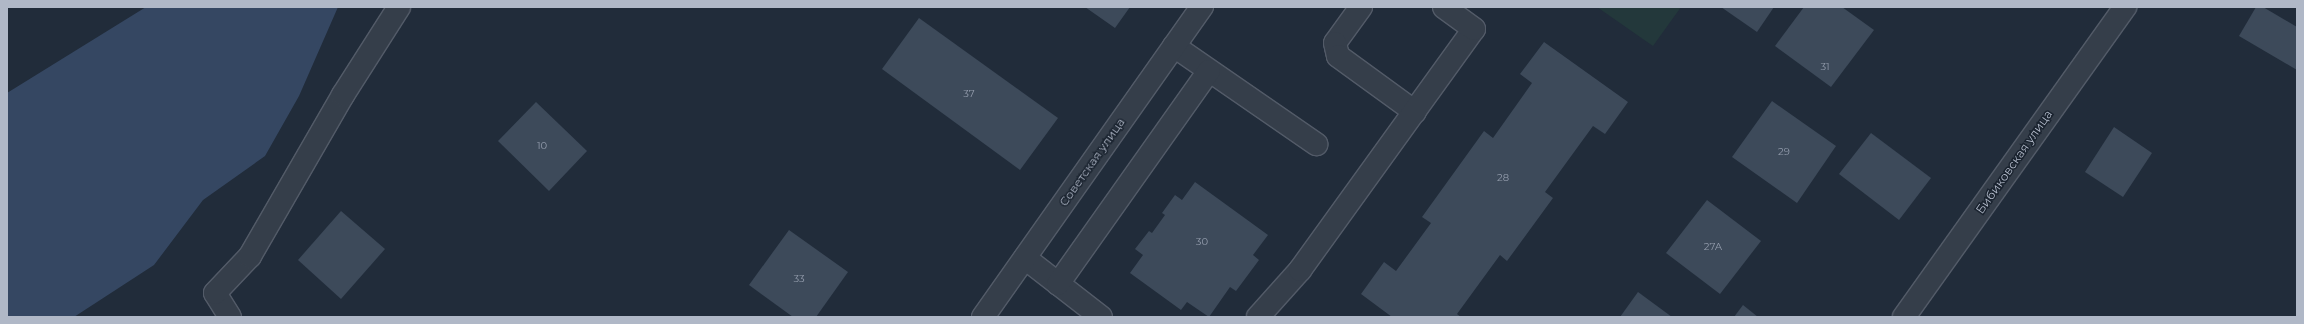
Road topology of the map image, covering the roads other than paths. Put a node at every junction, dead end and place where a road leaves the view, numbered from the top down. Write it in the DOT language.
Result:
graph roads {
  1 [pos="399,7"];
  2 [pos="1202,7"];
  3 [pos="1361,7"];
  4 [pos="1444,7"];
  5 [pos="2125,7"];
  6 [pos="1174,46"];
  7 [pos="1209,70"];
  8 [pos="1415,112"];
  9 [pos="1316,144"];
  10 [pos="1025,258"];
  11 [pos="1058,284"];
  12 [pos="230,317"];
  13 [pos="983,317"];
  14 [pos="1101,317"];
  15 [pos="1258,317"];
  16 [pos="1904,317"];
  1 -- 12 [label="street"];
  2 -- 6 [label="street, Советская улица"];
  3 -- 8 [label="street"];
  4 -- 8 [label="street"];
  5 -- 16 [label="street, Бибиковская улица"];
  6 -- 7 [label="street"];
  6 -- 10 [label="street, Советская улица"];
  7 -- 9 [label="street"];
  7 -- 11 [label="street"];
  8 -- 15 [label="street"];
  10 -- 11 [label="street"];
  10 -- 13 [label="street, Советская улица"];
  11 -- 14 [label="street"];
}
